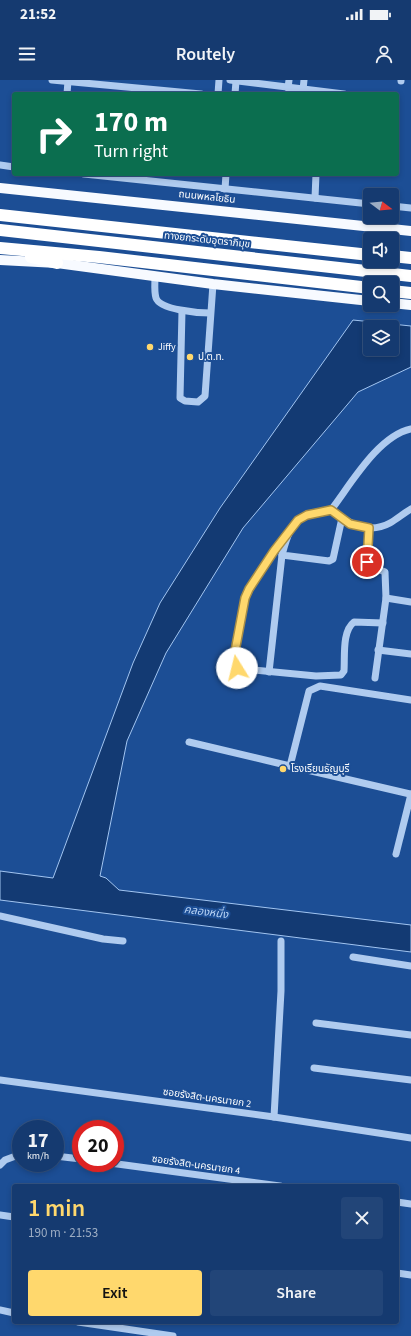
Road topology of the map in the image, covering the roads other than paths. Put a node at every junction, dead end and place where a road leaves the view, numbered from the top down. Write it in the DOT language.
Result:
graph roads {
  1 [pos="52,80"];
  2 [pos="219,80"];
  3 [pos="233,80"];
  4 [pos="289,80"];
  5 [pos="304,80"];
  6 [pos="68,82"];
  7 [pos="134,84"];
  8 [pos="288,88"];
  9 [pos="146,91"];
  10 [pos="299,91"];
  11 [pos="67,92"];
  12 [pos="164,92"];
  13 [pos="218,92"];
  14 [pos="235,92"];
  15 [pos="314,92"];
  16 [pos="0,165"];
  17 [pos="12,167"];
  18 [pos="120,176"];
  19 [pos="226,176"];
  20 [pos="316,176"];
  21 [pos="138,177"];
  22 [pos="0,188"];
  23 [pos="225,189"];
  24 [pos="315,198"];
  25 [pos="363,203"];
  26 [pos="399,207"];
  27 [pos="411,208"];
  28 [pos="0,214"];
  29 [pos="0,230"];
  30 [pos="411,232"];
  31 [pos="0,249"];
  32 [pos="363,253"];
  33 [pos="399,257"];
  34 [pos="411,258"];
  35 [pos="0,260"];
  36 [pos="57,263"];
  37 [pos="155,276"];
  38 [pos="411,276"];
  39 [pos="213,284"];
  40 [pos="363,287"];
  41 [pos="399,292"];
  42 [pos="411,293"];
  43 [pos="363,300"];
  44 [pos="399,304"];
  45 [pos="411,306"];
  46 [pos="182,311"];
  47 [pos="210,313"];
  48 [pos="411,429"];
  49 [pos="411,509"];
  50 [pos="331,510"];
  51 [pos="342,518"];
  52 [pos="369,528"];
  53 [pos="286,537"];
  54 [pos="282,555"];
  55 [pos="386,598"];
  56 [pos="411,602"];
  57 [pos="383,624"];
  58 [pos="378,650"];
  59 [pos="411,654"];
  60 [pos="269,672"];
  61 [pos="374,678"];
  62 [pos="411,700"];
  63 [pos="189,742"];
  64 [pos="290,766"];
  65 [pos="410,794"];
  66 [pos="396,854"];
  67 [pos="0,916"];
  68 [pos="124,941"];
  69 [pos="281,941"];
  70 [pos="353,958"];
  71 [pos="411,966"];
  72 [pos="316,1023"];
  73 [pos="411,1035"];
  74 [pos="314,1068"];
  75 [pos="0,1080"];
  76 [pos="411,1080"];
  77 [pos="274,1117"];
  78 [pos="411,1138"];
  79 [pos="12,1157"];
  80 [pos="0,1165"];
  81 [pos="124,1165"];
  82 [pos="265,1184"];
  83 [pos="399,1202"];
  84 [pos="411,1204"];
  85 [pos="0,1215"];
  86 [pos="12,1218"];
  87 [pos="399,1273"];
  88 [pos="411,1275"];
  89 [pos="0,1310"];
  90 [pos="12,1313"];
  91 [pos="91,1324"];
  92 [pos="172,1336"];
  1 -- 6 [label="street"];
  2 -- 13 [label="street"];
  3 -- 8 [label="street"];
  3 -- 14 [label="street"];
  4 -- 8 [label="street"];
  5 -- 10 [label="street"];
  6 -- 7 [label="street"];
  6 -- 11 [label="street"];
  7 -- 9 [label="street"];
  8 -- 10 [label="street"];
  9 -- 12 [label="street"];
  10 -- 15 [label="street"];
  16 -- 17 [label="street"];
  18 -- 21 [label="street"];
  19 -- 23 [label="street"];
  20 -- 24 [label="street"];
  21 -- 23 [label="street"];
  22 -- 30 [label="main road, ถนนพหลโยธิน"];
  23 -- 24 [label="street"];
  24 -- 25 [label="street"];
  26 -- 27 [label="street"];
  28 -- 32 [label="highway, ทางยกระดับอุตราภิมุข"];
  29 -- 38 [label="highway, ทางยกระดับอุตราภิมุข"];
  31 -- 36 [label="highway"];
  31 -- 40 [label="highway"];
  33 -- 34 [label="highway"];
  35 -- 36 [label="main road"];
  36 -- 37 [label="main road"];
  37 -- 39 [label="main road"];
  37 -- 46 [label="street"];
  39 -- 43 [label="main road"];
  39 -- 47 [label="street"];
  41 -- 42 [label="highway"];
  44 -- 45 [label="main road"];
  46 -- 47 [label="street"];
  46 -- 47 [label="street"];
  48 -- 50 [label="street"];
  49 -- 52 [label="street"];
  50 -- 51 [label="street"];
  50 -- 53 [label="street"];
  51 -- 52 [label="street"];
  51 -- 54 [label="street"];
  52 -- 55 [label="street"];
  53 -- 54 [label="street"];
  53 -- 60 [label="street"];
  54 -- 60 [label="street"];
  55 -- 56 [label="street"];
  55 -- 57 [label="street"];
  57 -- 58 [label="street"];
  57 -- 60 [label="street"];
  58 -- 59 [label="street"];
  58 -- 61 [label="street"];
  62 -- 64 [label="street"];
  63 -- 64 [label="street"];
  64 -- 65 [label="street"];
  65 -- 66 [label="street"];
  67 -- 68 [label="street"];
  69 -- 77 [label="street"];
  70 -- 71 [label="street"];
  72 -- 73 [label="street"];
  74 -- 76 [label="street"];
  75 -- 77 [label="street, ซอยรังสิต-นครนายก 2"];
  77 -- 78 [label="street, ซอยรังสิต-นครนายก 2"];
  79 -- 80 [label="street"];
  81 -- 82 [label="street, ซอยรังสิต-นครนายก 4"];
  83 -- 84 [label="street"];
  85 -- 86 [label="street"];
  87 -- 88 [label="street"];
  89 -- 90 [label="street"];
  91 -- 92 [label="street"];
}
